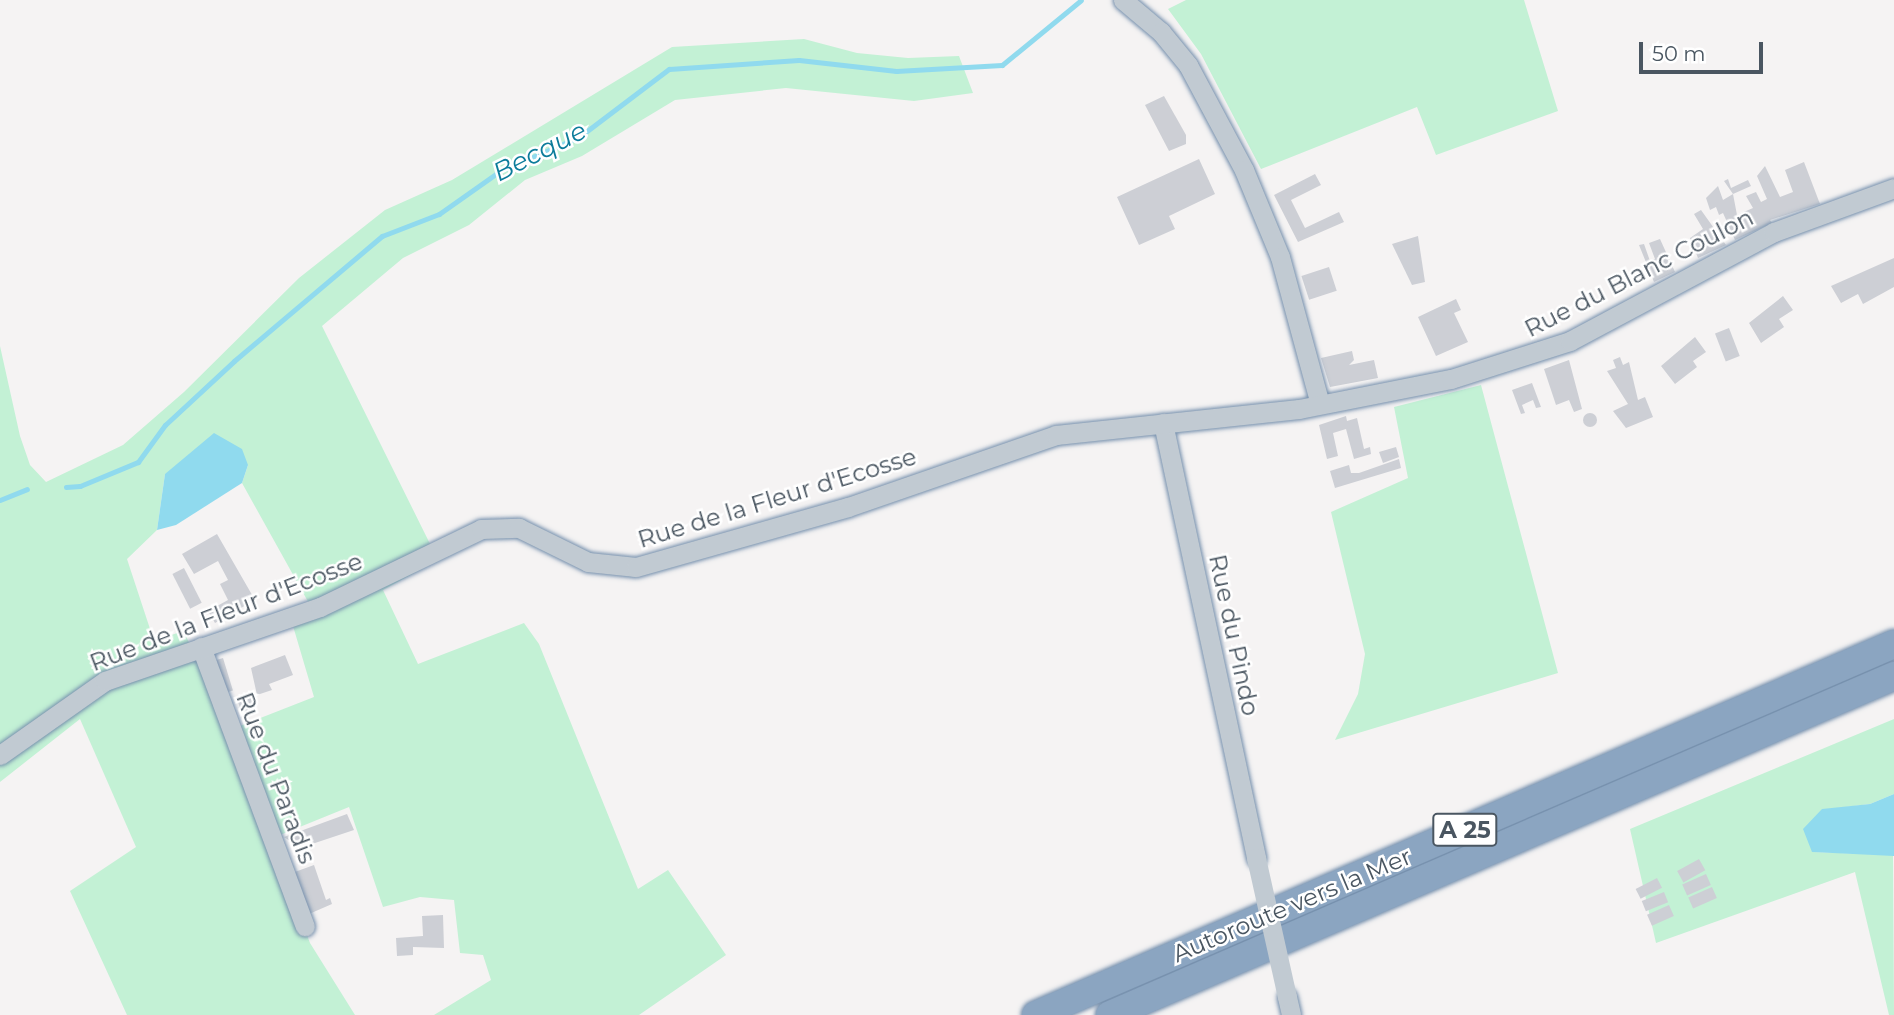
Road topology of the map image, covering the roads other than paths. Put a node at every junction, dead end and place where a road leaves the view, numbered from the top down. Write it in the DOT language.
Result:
graph roads {
  1 [pos="1123,0"];
  2 [pos="1894,188"];
  3 [pos="1320,404"];
  4 [pos="1163,423"];
  5 [pos="1894,644"];
  6 [pos="201,647"];
  7 [pos="1894,676"];
  8 [pos="0,755"];
  9 [pos="305,926"];
  10 [pos="1289,1006"];
  11 [pos="1036,1015"];
  12 [pos="1110,1015"];
  1 -- 3 [label="street"];
  2 -- 3 [label="street, Rue du Blanc Coulon"];
  3 -- 4 [label="street, Rue du Blanc Coulon"];
  4 -- 6 [label="street, Rue de la Fleur d'Ecosse"];
  4 -- 10 [label="street, Rue du Pindo, bridge"];
  5 -- 11 [label="highway, Autoroute vers la Mer / A 25"];
  6 -- 8 [label="street, Rue de la Fleur d'Ecosse"];
  6 -- 9 [label="street, Rue du Paradis"];
  7 -- 12 [label="highway, A 25"];
}
